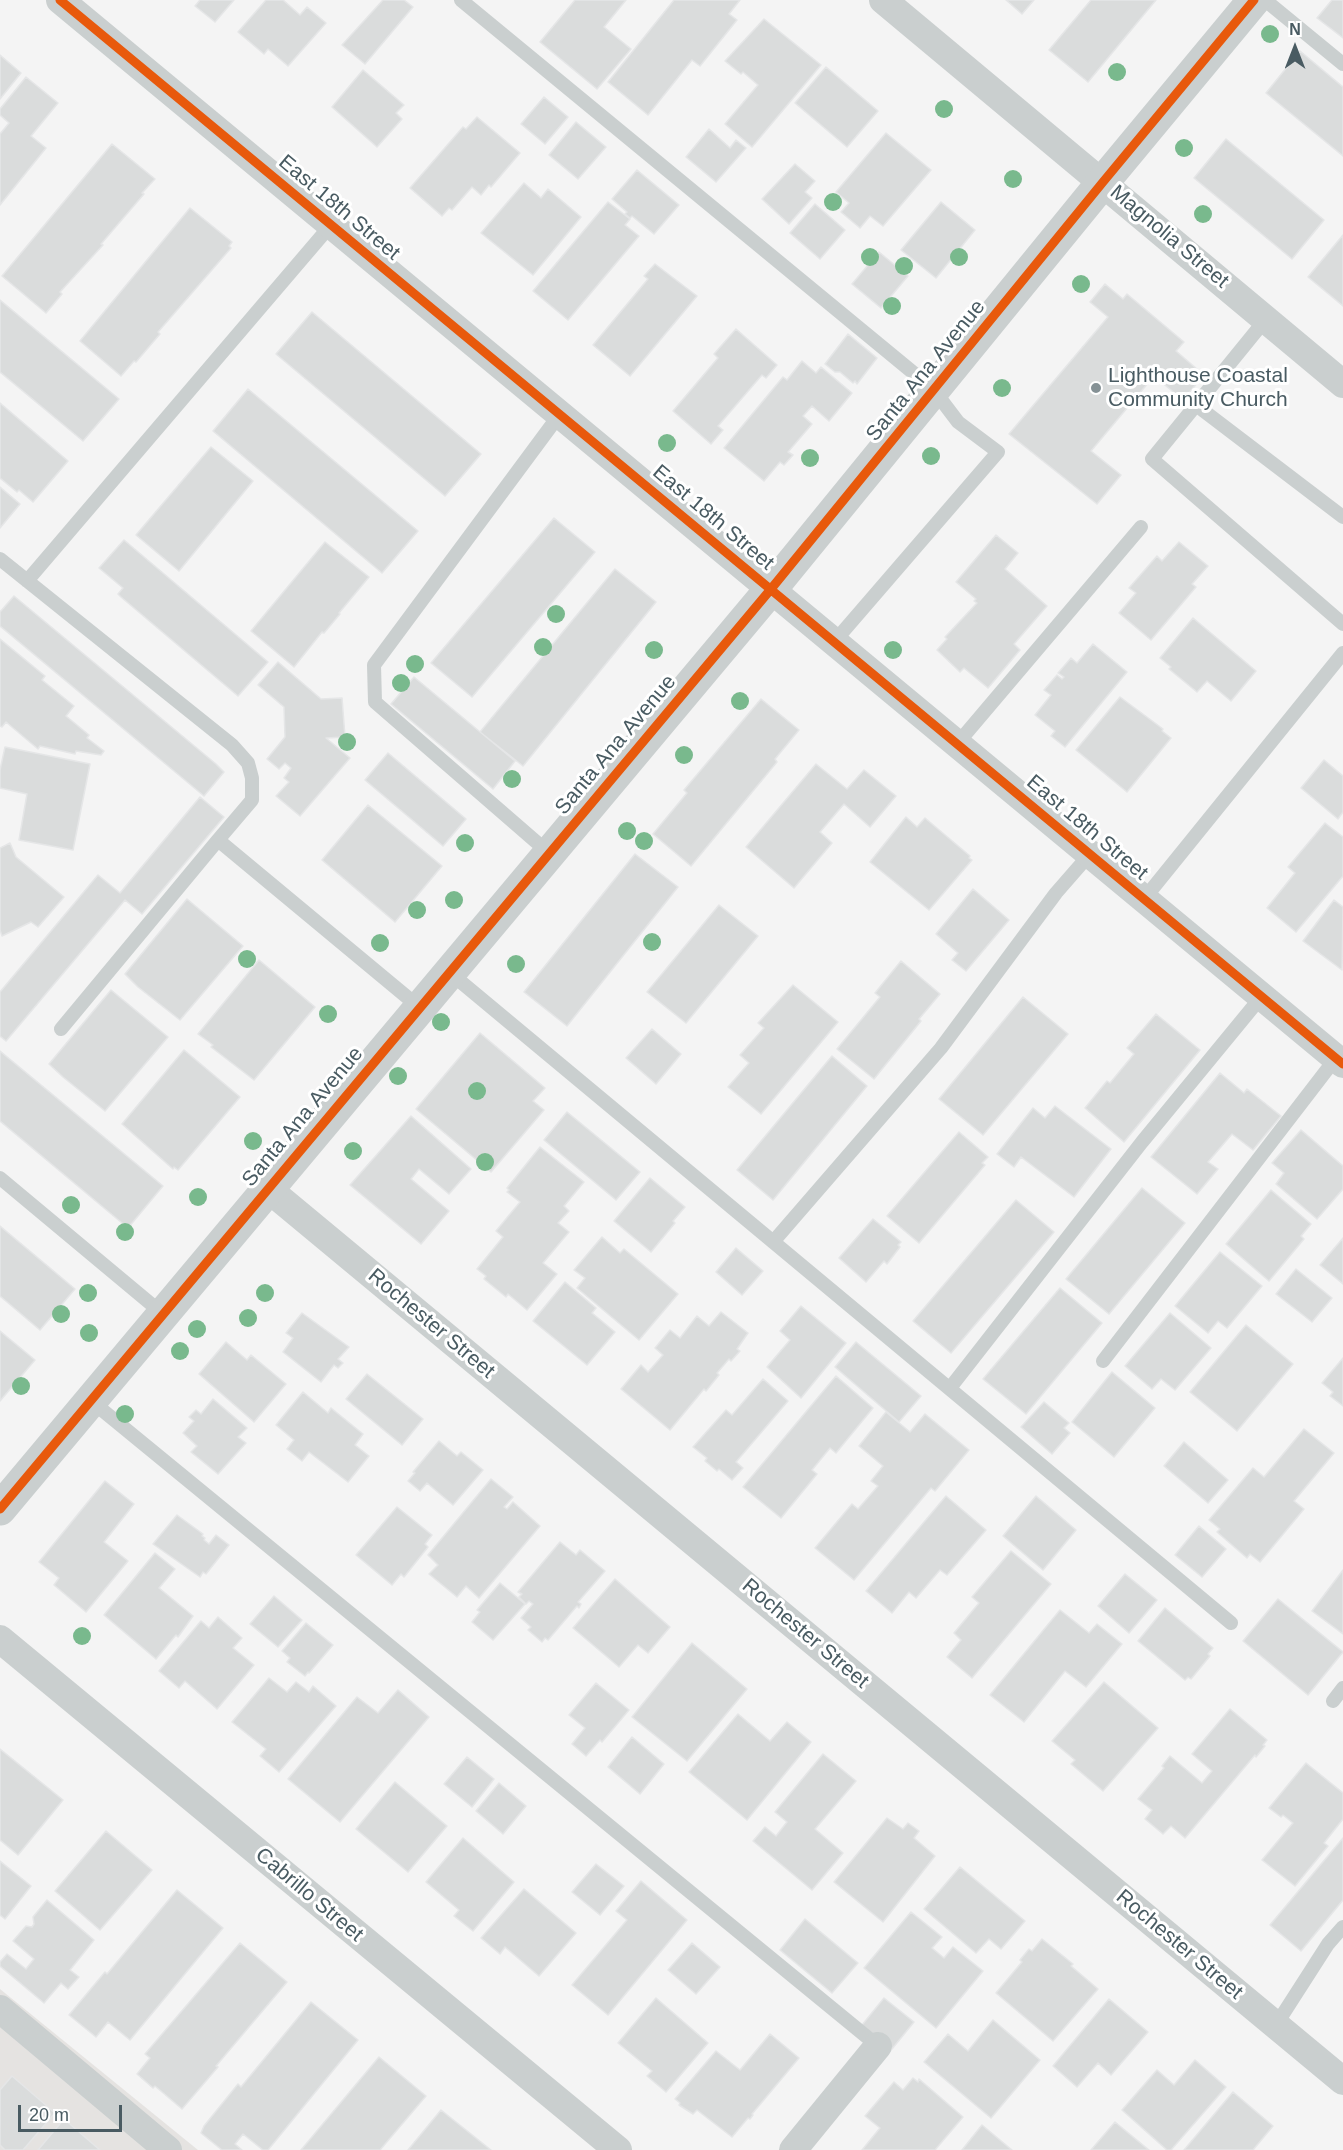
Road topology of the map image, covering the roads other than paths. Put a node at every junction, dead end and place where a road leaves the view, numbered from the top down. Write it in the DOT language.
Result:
graph roads {
  1 [pos="60,0"];
  2 [pos="461,0"];
  3 [pos="883,0"];
  4 [pos="1254,0"];
  5 [pos="1265,0"];
  6 [pos="1343,64"];
  7 [pos="1103,182"];
  8 [pos="331,225"];
  9 [pos="1266,319"];
  10 [pos="1343,384"];
  11 [pos="933,389"];
  12 [pos="1196,405"];
  13 [pos="560,414"];
  14 [pos="1343,517"];
  15 [pos="1141,527"];
  16 [pos="0,559"];
  17 [pos="27,581"];
  18 [pos="771,589"];
  19 [pos="1343,624"];
  20 [pos="834,642"];
  21 [pos="1343,653"];
  22 [pos="957,744"];
  23 [pos="218,840"];
  24 [pos="549,853"];
  25 [pos="1090,854"];
  26 [pos="1144,899"];
  27 [pos="449,972"];
  28 [pos="1262,996"];
  29 [pos="419,1007"];
  30 [pos="61,1029"];
  31 [pos="1340,1061"];
  32 [pos="0,1178"];
  33 [pos="267,1188"];
  34 [pos="773,1242"];
  35 [pos="163,1314"];
  36 [pos="1103,1361"];
  37 [pos="950,1388"];
  38 [pos="90,1400"];
  39 [pos="0,1509"];
  40 [pos="1231,1623"];
  41 [pos="0,1639"];
  42 [pos="1343,1688"];
  43 [pos="1333,1701"];
  44 [pos="1343,1927"];
  45 [pos="0,2009"];
  46 [pos="1276,2025"];
  47 [pos="878,2046"];
  48 [pos="1343,2081"];
  49 [pos="168,2150"];
  50 [pos="618,2150"];
  51 [pos="793,2150"];
  1 -- 8 [label="street, East 18th Street"];
  2 -- 11 [label="lane"];
  3 -- 7 [label="street, Magnolia Street"];
  4 -- 7 [label="street, Santa Ana Avenue"];
  5 -- 6 [label="lane"];
  7 -- 9 [label="street, Magnolia Street"];
  7 -- 11 [label="street, Santa Ana Avenue"];
  8 -- 13 [label="street, East 18th Street"];
  8 -- 17 [label="lane"];
  9 -- 10 [label="street, Magnolia Street"];
  9 -- 12 [label="lane"];
  11 -- 18 [label="street, Santa Ana Avenue"];
  11 -- 20 [label="lane"];
  12 -- 14 [label="lane"];
  12 -- 19 [label="lane"];
  13 -- 18 [label="street, East 18th Street"];
  13 -- 24 [label="lane"];
  15 -- 22 [label="lane"];
  16 -- 17 [label="lane"];
  17 -- 23 [label="lane"];
  18 -- 20 [label="street, East 18th Street"];
  18 -- 24 [label="street, Santa Ana Avenue"];
  20 -- 22 [label="street, East 18th Street"];
  21 -- 26 [label="lane"];
  22 -- 25 [label="street, East 18th Street"];
  23 -- 29 [label="lane"];
  23 -- 30 [label="lane"];
  24 -- 27 [label="street, Santa Ana Avenue"];
  25 -- 26 [label="street, East 18th Street"];
  25 -- 34 [label="lane"];
  26 -- 28 [label="street, East 18th Street"];
  27 -- 29 [label="street, Santa Ana Avenue"];
  27 -- 34 [label="lane"];
  28 -- 31 [label="street, East 18th Street"];
  28 -- 37 [label="lane"];
  29 -- 33 [label="street, Santa Ana Avenue"];
  31 -- 36 [label="lane"];
  32 -- 35 [label="lane"];
  33 -- 35 [label="street, Santa Ana Avenue"];
  33 -- 46 [label="street, Rochester Street"];
  34 -- 37 [label="lane"];
  35 -- 38 [label="street, Santa Ana Avenue"];
  37 -- 40 [label="lane"];
  38 -- 39 [label="street, Santa Ana Avenue"];
  38 -- 47 [label="lane"];
  41 -- 50 [label="street, Cabrillo Street"];
  42 -- 43 [label="lane"];
  44 -- 46 [label="lane"];
  45 -- 49 [label="street"];
  46 -- 48 [label="street, Rochester Street"];
  47 -- 51 [label="street"];
}
